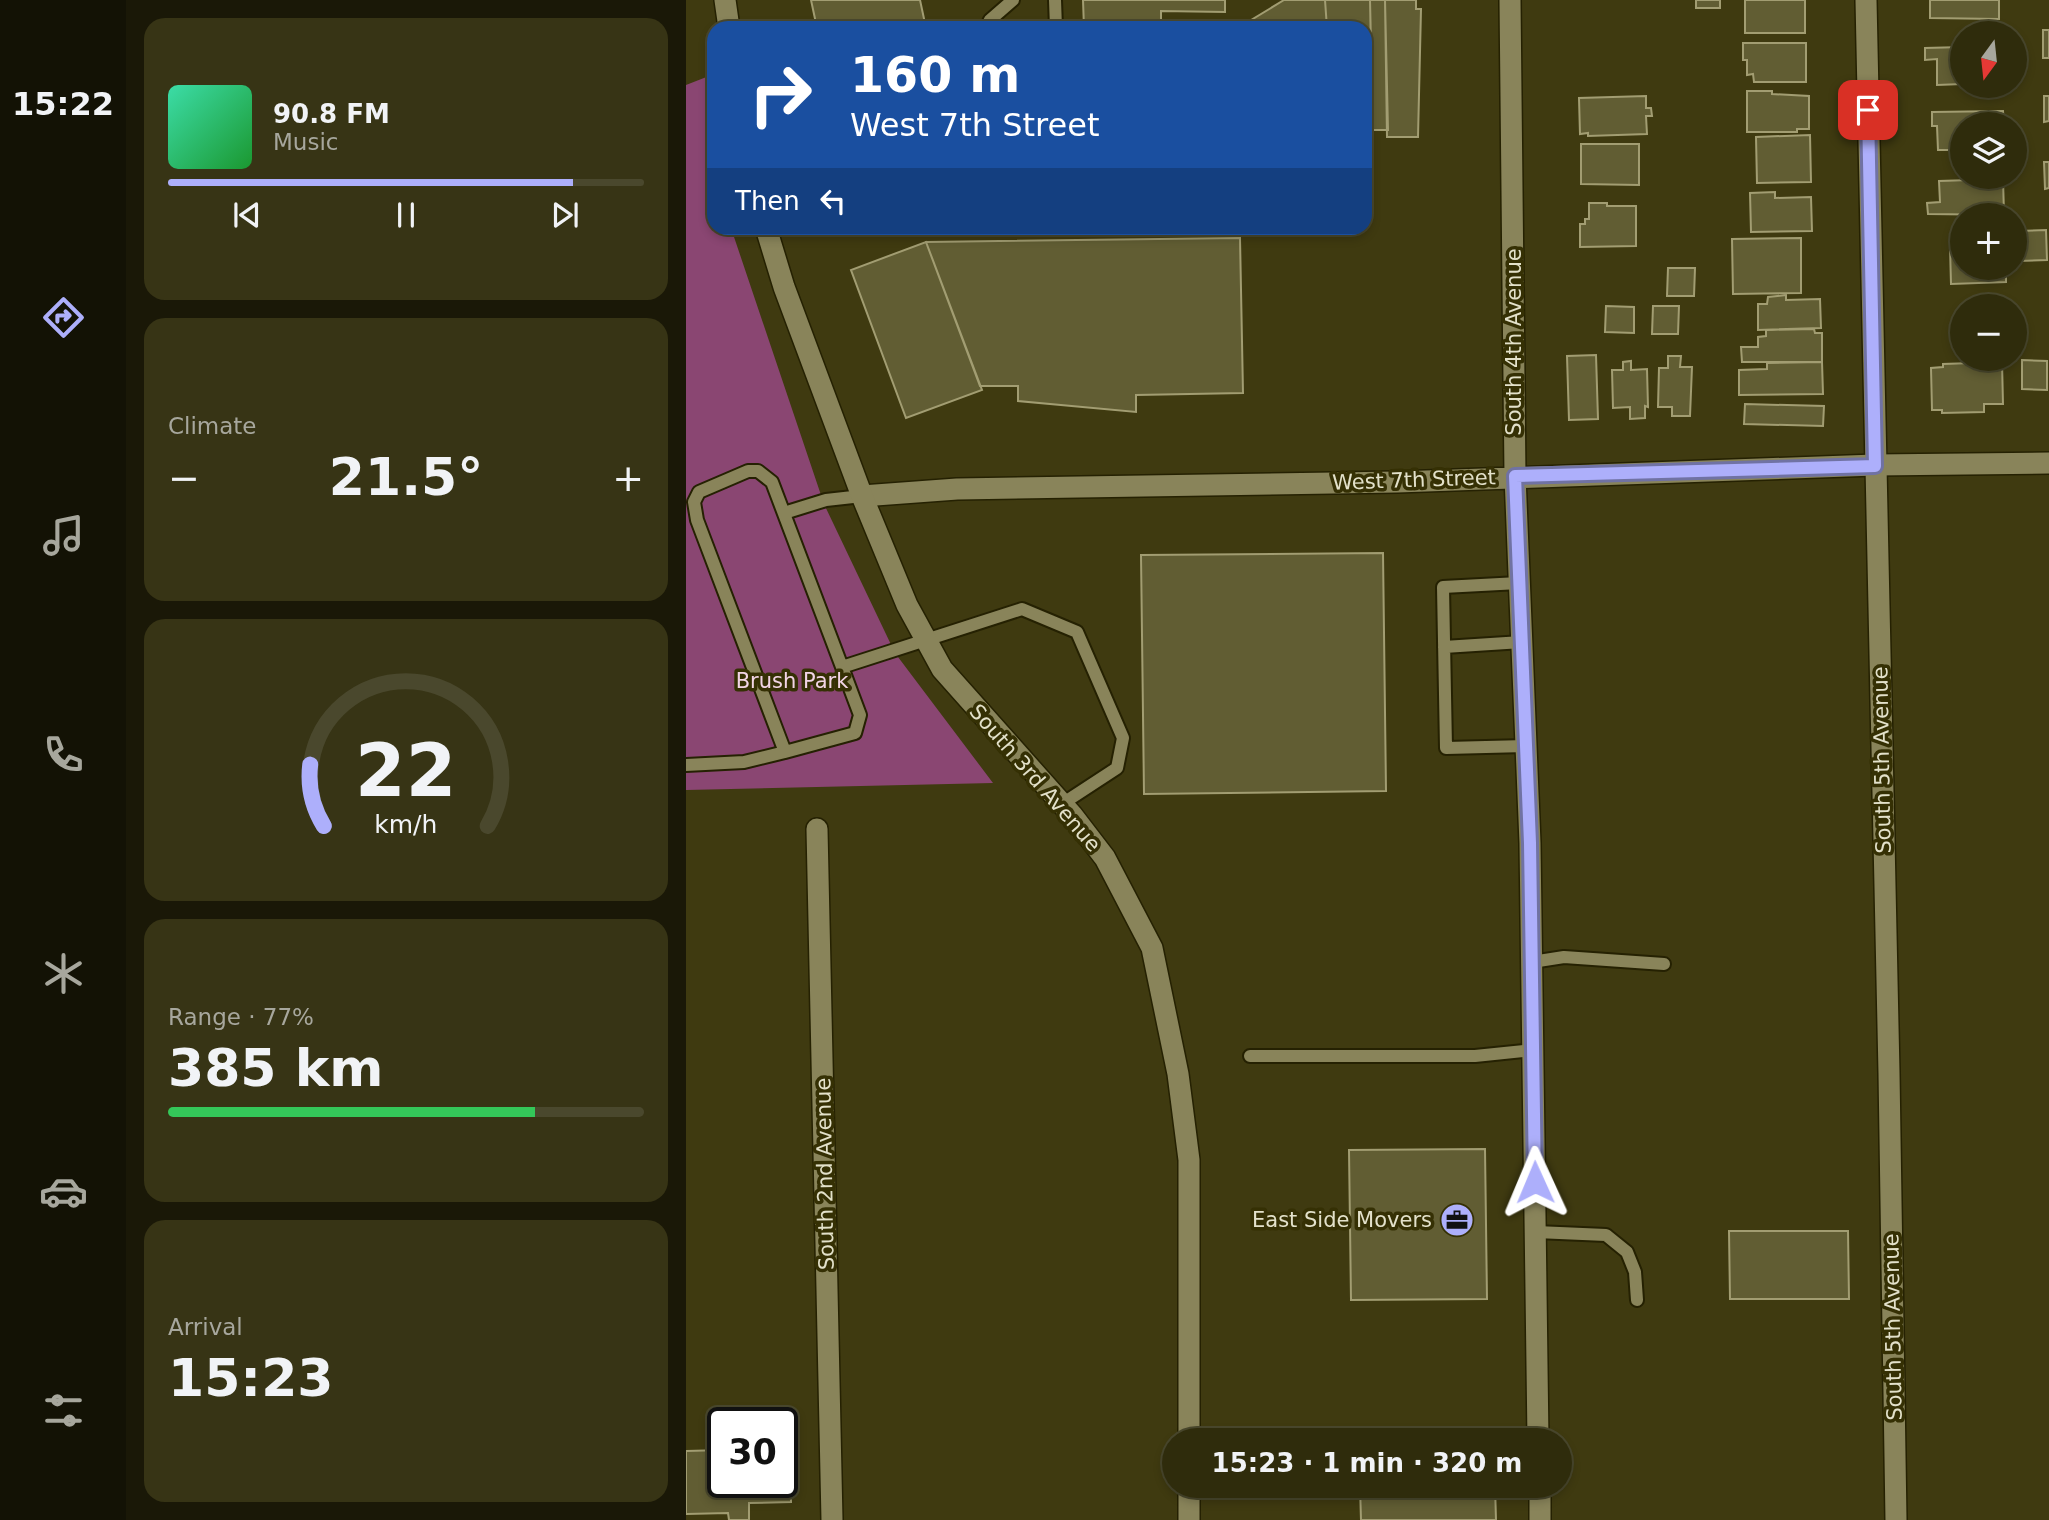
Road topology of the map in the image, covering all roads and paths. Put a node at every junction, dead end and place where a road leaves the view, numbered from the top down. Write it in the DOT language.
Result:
graph roads {
  1 [pos="725,0"];
  2 [pos="1013,0"];
  3 [pos="1055,0"];
  4 [pos="1510,0"];
  5 [pos="1866,0"];
  6 [pos="728,21"];
  7 [pos="990,21"];
  8 [pos="1056,21"];
  9 [pos="768,235"];
  10 [pos="2049,463"];
  11 [pos="1875,466"];
  12 [pos="1515,476"];
  13 [pos="862,496"];
  14 [pos="784,513"];
  15 [pos="1519,583"];
  16 [pos="927,640"];
  17 [pos="1522,642"];
  18 [pos="1444,647"];
  19 [pos="842,667"];
  20 [pos="1526,746"];
  21 [pos="785,752"];
  22 [pos="686,765"];
  23 [pos="1062,804"];
  24 [pos="817,829"];
  25 [pos="1532,962"];
  26 [pos="1664,964"];
  27 [pos="1533,1050"];
  28 [pos="1250,1056"];
  29 [pos="1536,1232"];
  30 [pos="1637,1300"];
  31 [pos="1189,1428"];
  32 [pos="1538,1428"];
  33 [pos="1189,1498"];
  34 [pos="1539,1498"];
  35 [pos="832,1520"];
  36 [pos="1189,1520"];
  37 [pos="1540,1520"];
  38 [pos="1896,1520"];
  1 -- 6 [label="street"];
  2 -- 7 [label="lane"];
  3 -- 8 [label="lane"];
  4 -- 12 [label="street, South 4th Avenue"];
  5 -- 11 [label="street, South 5th Avenue"];
  9 -- 13 [label="street, South 3rd Avenue"];
  10 -- 11 [label="street, West 7th Street"];
  11 -- 12 [label="street, West 7th Street"];
  11 -- 38 [label="street, South 5th Avenue"];
  12 -- 13 [label="street, West 7th Street"];
  12 -- 15 [label="street, South 4th Avenue"];
  13 -- 14 [label="lane"];
  13 -- 16 [label="street, South 3rd Avenue"];
  14 -- 19 [label="lane"];
  14 -- 21 [label="lane"];
  15 -- 17 [label="street, South 4th Avenue"];
  15 -- 18 [label="lane"];
  16 -- 19 [label="lane"];
  16 -- 23 [label="street, South 3rd Avenue"];
  16 -- 23 [label="lane"];
  17 -- 18 [label="lane"];
  17 -- 20 [label="street, South 4th Avenue"];
  18 -- 20 [label="lane"];
  19 -- 21 [label="lane"];
  20 -- 25 [label="street, South 4th Avenue"];
  21 -- 22 [label="lane"];
  23 -- 31 [label="street, South 3rd Avenue"];
  24 -- 35 [label="street, South 2nd Avenue"];
  25 -- 26 [label="lane"];
  25 -- 27 [label="street, South 4th Avenue"];
  27 -- 28 [label="lane"];
  27 -- 29 [label="street, South 4th Avenue"];
  29 -- 30 [label="lane"];
  29 -- 32 [label="street, South 4th Avenue"];
  33 -- 36 [label="street"];
  34 -- 37 [label="street"];
}
